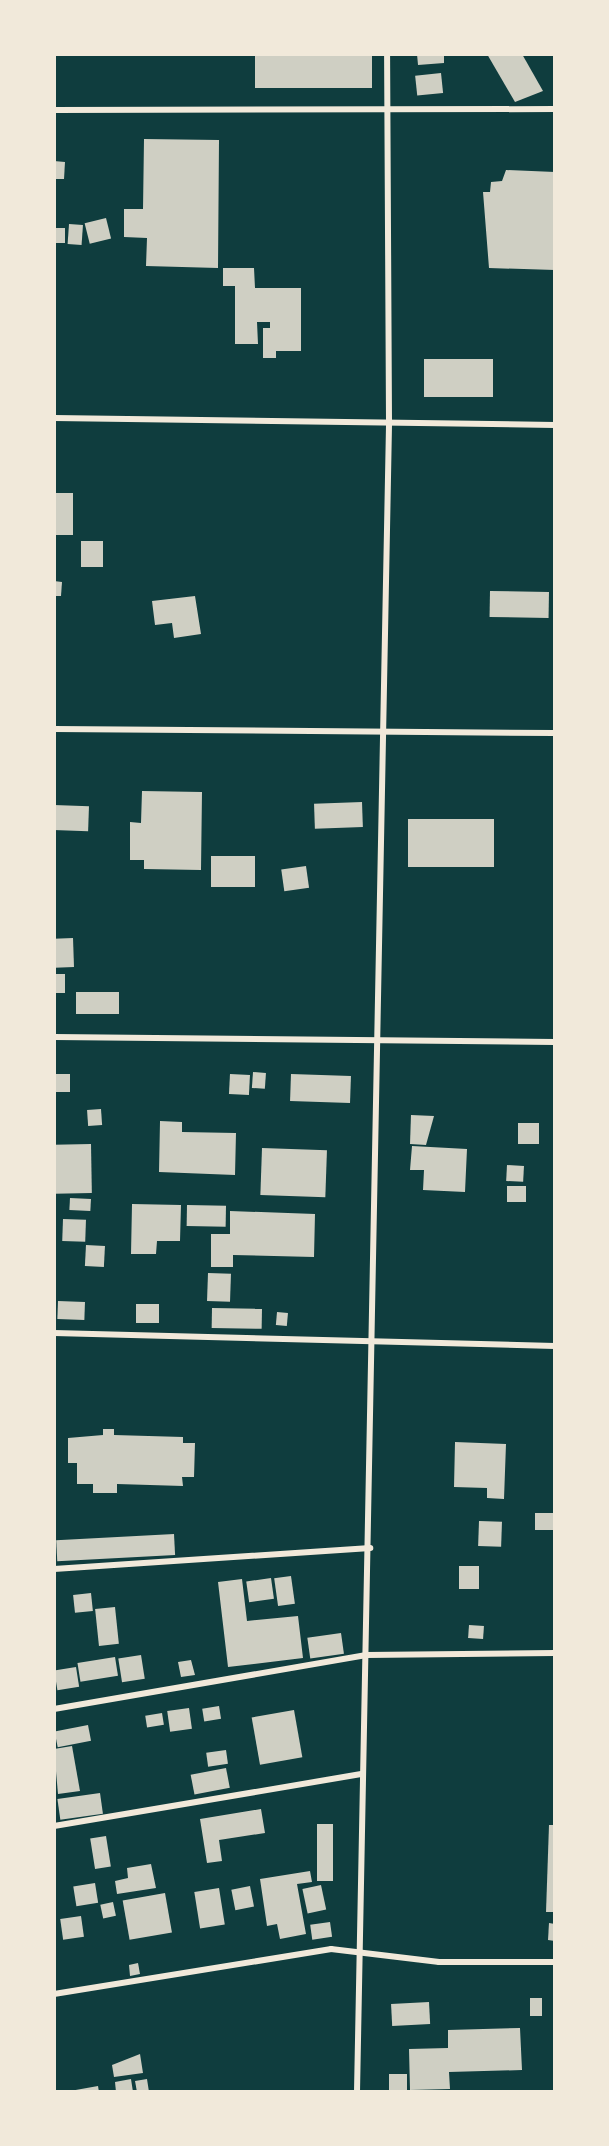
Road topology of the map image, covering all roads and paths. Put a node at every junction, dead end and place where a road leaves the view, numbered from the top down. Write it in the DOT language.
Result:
graph roads {
  1 [pos="387,54"];
  2 [pos="555,109"];
  3 [pos="54,110"];
  4 [pos="387,110"];
  5 [pos="54,418"];
  6 [pos="389,420"];
  7 [pos="555,425"];
  8 [pos="54,729"];
  9 [pos="382,732"];
  10 [pos="555,733"];
  11 [pos="54,1037"];
  12 [pos="555,1042"];
  13 [pos="374,1044"];
  14 [pos="54,1333"];
  15 [pos="370,1344"];
  16 [pos="555,1346"];
  17 [pos="370,1548"];
  18 [pos="54,1569"];
  19 [pos="555,1653"];
  20 [pos="366,1655"];
  21 [pos="54,1709"];
  22 [pos="363,1774"];
  23 [pos="54,1826"];
  24 [pos="360,1952"];
  25 [pos="555,1962"];
  26 [pos="54,1994"];
  27 [pos="357,2092"];
  1 -- 4 [label="street"];
  2 -- 4 [label="street"];
  3 -- 4 [label="street"];
  4 -- 6 [label="street"];
  5 -- 6 [label="street"];
  6 -- 7 [label="street"];
  6 -- 9 [label="street"];
  8 -- 9 [label="street"];
  9 -- 10 [label="street"];
  9 -- 13 [label="street"];
  11 -- 13 [label="street"];
  12 -- 13 [label="street"];
  13 -- 15 [label="street"];
  14 -- 15 [label="street"];
  15 -- 16 [label="street"];
  15 -- 17 [label="street"];
  17 -- 18 [label="street"];
  17 -- 20 [label="street"];
  19 -- 20 [label="street"];
  20 -- 21 [label="street"];
  20 -- 22 [label="street"];
  22 -- 23 [label="street"];
  22 -- 24 [label="street"];
  24 -- 25 [label="street"];
  24 -- 26 [label="street"];
  24 -- 27 [label="street"];
}
